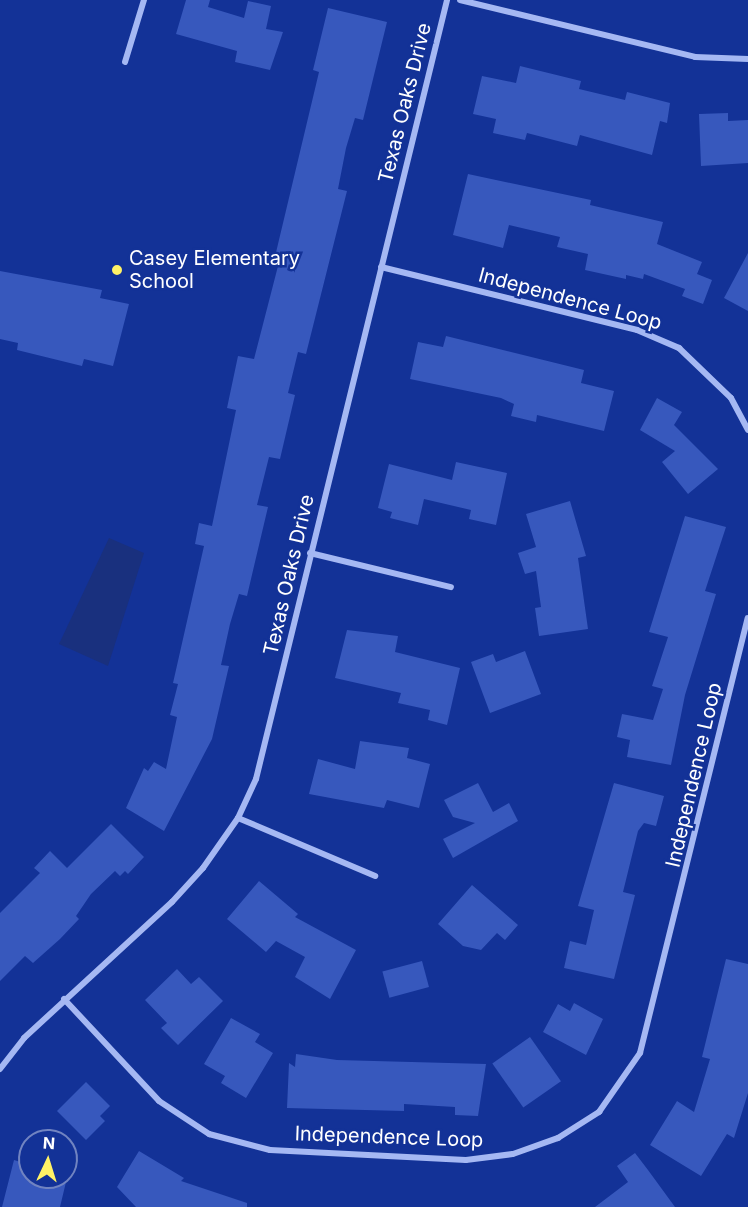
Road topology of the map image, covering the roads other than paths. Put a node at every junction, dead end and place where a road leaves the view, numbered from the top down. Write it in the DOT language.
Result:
graph roads {
  1 [pos="144,0"];
  2 [pos="447,0"];
  3 [pos="460,0"];
  4 [pos="748,59"];
  5 [pos="125,62"];
  6 [pos="381,267"];
  7 [pos="748,430"];
  8 [pos="310,554"];
  9 [pos="451,587"];
  10 [pos="748,618"];
  11 [pos="238,818"];
  12 [pos="375,876"];
  13 [pos="64,999"];
  14 [pos="0,1069"];
  1 -- 5 [label="street"];
  2 -- 6 [label="street, Texas Oaks Drive"];
  3 -- 4 [label="street"];
  6 -- 7 [label="street, Independence Loop"];
  6 -- 8 [label="street, Texas Oaks Drive"];
  8 -- 9 [label="street"];
  8 -- 11 [label="street, Texas Oaks Drive"];
  10 -- 13 [label="street, Independence Loop"];
  11 -- 12 [label="street"];
  11 -- 13 [label="street, Texas Oaks Drive"];
  13 -- 14 [label="street, Texas Oaks Drive"];
}
